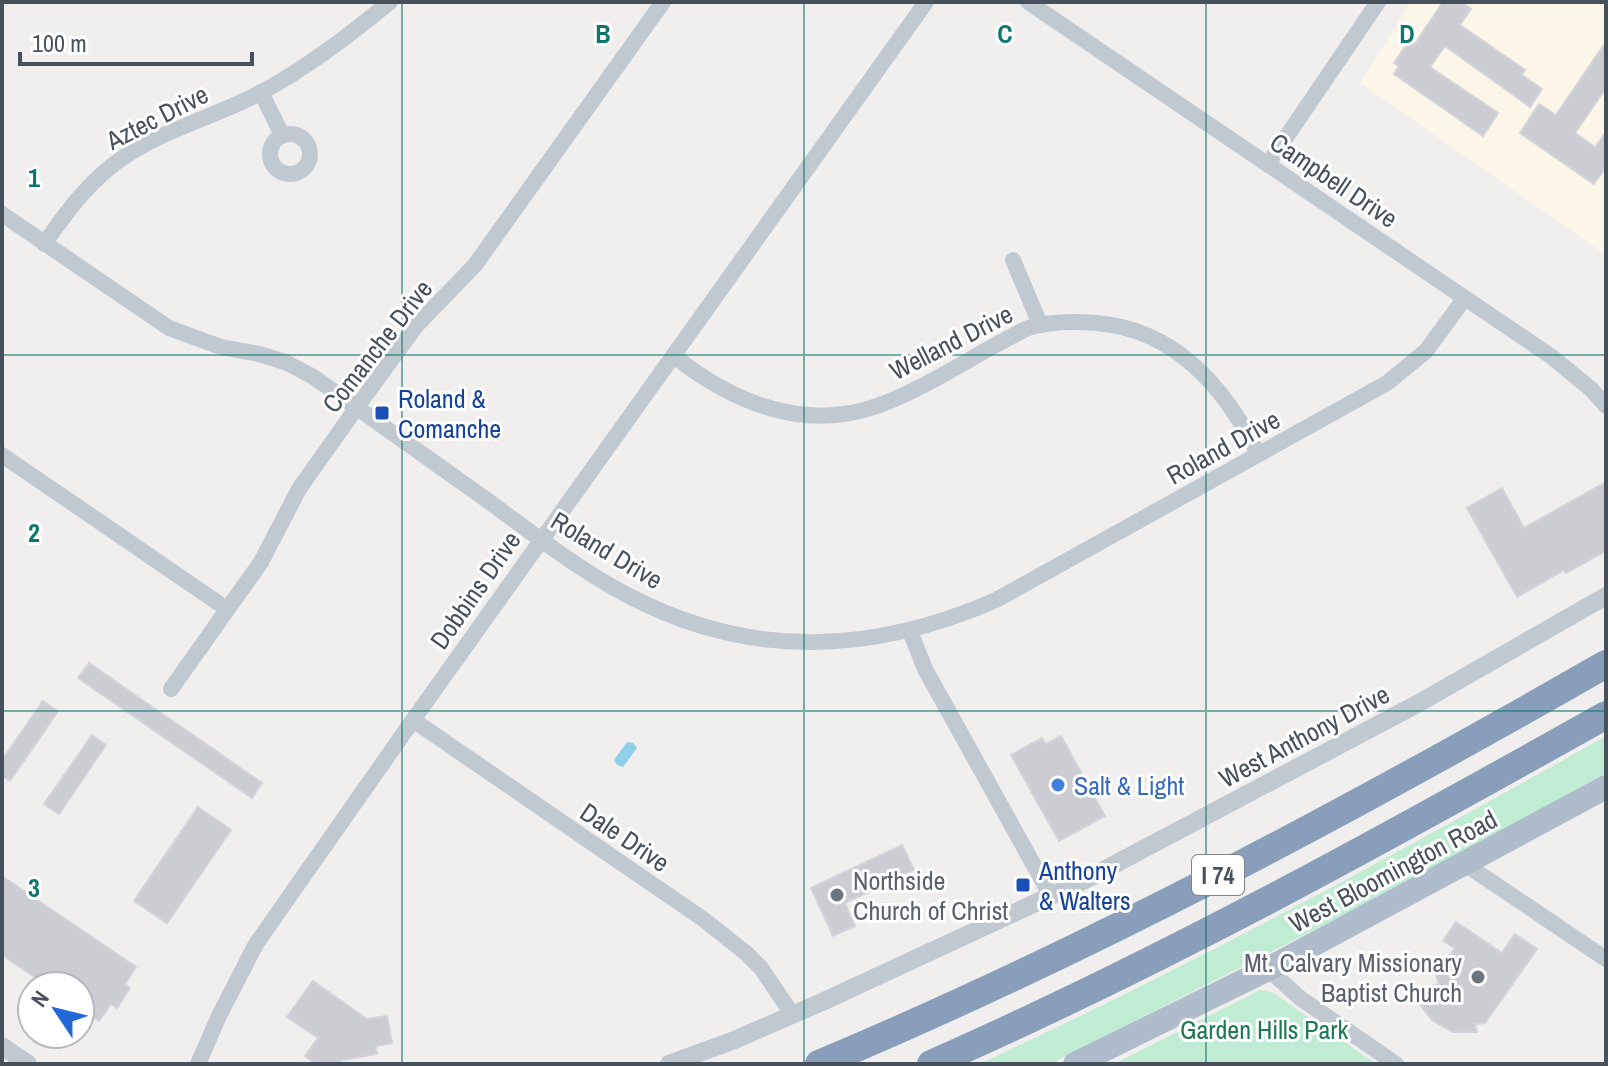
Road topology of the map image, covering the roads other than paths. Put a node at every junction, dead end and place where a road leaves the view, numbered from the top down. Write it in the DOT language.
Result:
graph roads {
  1 [pos="390,2"];
  2 [pos="663,2"];
  3 [pos="926,2"];
  4 [pos="1028,2"];
  5 [pos="1378,2"];
  6 [pos="261,92"];
  7 [pos="282,135"];
  8 [pos="1268,164"];
  9 [pos="2,214"];
  10 [pos="44,244"];
  11 [pos="1013,260"];
  12 [pos="1464,299"];
  13 [pos="1040,324"];
  14 [pos="674,356"];
  15 [pos="1606,406"];
  16 [pos="357,407"];
  17 [pos="1258,453"];
  18 [pos="2,455"];
  19 [pos="541,539"];
  20 [pos="1606,596"];
  21 [pos="227,609"];
  22 [pos="910,631"];
  23 [pos="1606,664"];
  24 [pos="171,689"];
  25 [pos="1606,715"];
  26 [pos="413,720"];
  27 [pos="1606,787"];
  28 [pos="1465,864"];
  29 [pos="1051,896"];
  30 [pos="1606,959"];
  31 [pos="1268,969"];
  32 [pos="792,1014"];
  33 [pos="2,1046"];
  34 [pos="28,1064"];
  35 [pos="198,1064"];
  36 [pos="669,1064"];
  37 [pos="819,1064"];
  38 [pos="931,1064"];
  39 [pos="1075,1064"];
  40 [pos="1396,1064"];
  1 -- 6 [label="street, Aztec Drive"];
  2 -- 16 [label="street, Comanche Drive"];
  3 -- 14 [label="street, Dobbins Drive"];
  4 -- 8 [label="street, Campbell Drive"];
  5 -- 8 [label="street"];
  6 -- 7 [label="street"];
  6 -- 10 [label="street, Aztec Drive"];
  8 -- 12 [label="street, Campbell Drive"];
  9 -- 10 [label="street, Roland Drive"];
  10 -- 16 [label="street, Roland Drive"];
  11 -- 13 [label="street"];
  12 -- 15 [label="street, Campbell Drive"];
  12 -- 17 [label="street, Roland Drive"];
  13 -- 14 [label="street, Welland Drive"];
  13 -- 17 [label="street, Welland Drive"];
  14 -- 19 [label="street, Dobbins Drive"];
  16 -- 19 [label="street, Roland Drive"];
  16 -- 21 [label="street, Comanche Drive"];
  17 -- 22 [label="street, Roland Drive"];
  18 -- 21 [label="street"];
  19 -- 22 [label="street, Roland Drive"];
  19 -- 26 [label="street, Dobbins Drive"];
  20 -- 29 [label="street, West Anthony Drive"];
  21 -- 24 [label="street, Comanche Drive"];
  22 -- 29 [label="street"];
  23 -- 37 [label="highway, I 74"];
  25 -- 38 [label="highway, I 74"];
  26 -- 32 [label="street, Dale Drive"];
  26 -- 35 [label="street, Dobbins Drive"];
  27 -- 28 [label="main road, West Bloomington Road"];
  28 -- 30 [label="street"];
  28 -- 31 [label="main road, West Bloomington Road"];
  29 -- 32 [label="street, West Anthony Drive"];
  31 -- 39 [label="main road, West Bloomington Road"];
  31 -- 40 [label="street"];
  32 -- 36 [label="street, West Anthony Drive"];
  33 -- 34 [label="street"];
}
